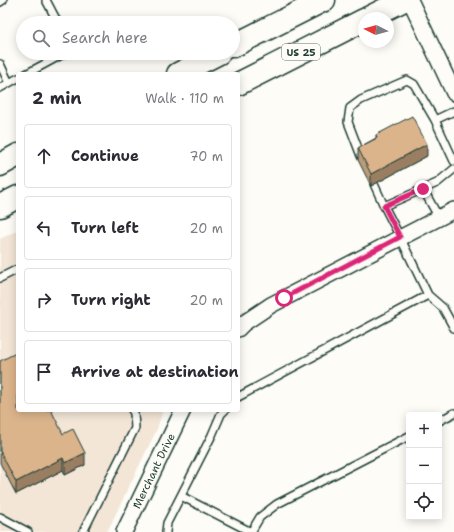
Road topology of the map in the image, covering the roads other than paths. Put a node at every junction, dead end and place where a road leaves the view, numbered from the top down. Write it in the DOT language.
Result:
graph roads {
  1 [pos="3,0"];
  2 [pos="46,0"];
  3 [pos="324,0"];
  4 [pos="404,0"];
  5 [pos="410,0"];
  6 [pos="0,2"];
  7 [pos="380,12"];
  8 [pos="54,16"];
  9 [pos="358,23"];
  10 [pos="240,42"];
  11 [pos="52,60"];
  12 [pos="205,60"];
  13 [pos="0,64"];
  14 [pos="30,72"];
  15 [pos="182,72"];
  16 [pos="16,79"];
  17 [pos="9,83"];
  18 [pos="240,83"];
  19 [pos="0,88"];
  20 [pos="454,93"];
  21 [pos="454,111"];
  22 [pos="435,120"];
  23 [pos="16,157"];
  24 [pos="362,158"];
  25 [pos="454,161"];
  26 [pos="0,164"];
  27 [pos="454,169"];
  28 [pos="374,184"];
  29 [pos="423,189"];
  30 [pos="16,198"];
  31 [pos="0,206"];
  32 [pos="384,206"];
  33 [pos="454,210"];
  34 [pos="439,218"];
  35 [pos="400,237"];
  36 [pos="16,270"];
  37 [pos="0,278"];
  38 [pos="428,295"];
  39 [pos="240,327"];
  40 [pos="454,328"];
  41 [pos="240,396"];
  42 [pos="133,412"];
  43 [pos="182,412"];
  44 [pos="223,412"];
  45 [pos="454,413"];
  46 [pos="442,419"];
  47 [pos="406,438"];
  48 [pos="181,496"];
  49 [pos="0,517"];
  50 [pos="28,532"];
  51 [pos="83,532"];
  52 [pos="124,532"];
  53 [pos="166,532"];
  54 [pos="251,532"];
  1 -- 6 [label="lane"];
  2 -- 8 [label="lane"];
  3 -- 10 [label="main road"];
  4 -- 7 [label="main road"];
  5 -- 20 [label="street"];
  9 -- 18 [label="main road, US 25"];
  11 -- 14 [label="lane"];
  12 -- 15 [label="main road"];
  13 -- 17 [label="lane"];
  16 -- 17 [label="lane"];
  17 -- 19 [label="lane"];
  21 -- 22 [label="lane"];
  22 -- 24 [label="lane"];
  22 -- 25 [label="lane"];
  23 -- 26 [label="main road"];
  27 -- 29 [label="lane"];
  28 -- 32 [label="lane"];
  29 -- 32 [label="lane"];
  29 -- 34 [label="lane"];
  30 -- 31 [label="main road"];
  32 -- 35 [label="lane"];
  33 -- 34 [label="street"];
  34 -- 35 [label="street"];
  35 -- 38 [label="lane"];
  35 -- 39 [label="street"];
  36 -- 37 [label="lane"];
  38 -- 40 [label="lane"];
  38 -- 41 [label="lane"];
  42 -- 51 [label="lane"];
  43 -- 52 [label="street, Merchant Drive"];
  44 -- 48 [label="lane"];
  45 -- 46 [label="lane"];
  47 -- 54 [label="lane"];
  48 -- 53 [label="lane"];
  48 -- 54 [label="lane"];
  49 -- 50 [label="lane"];
}
